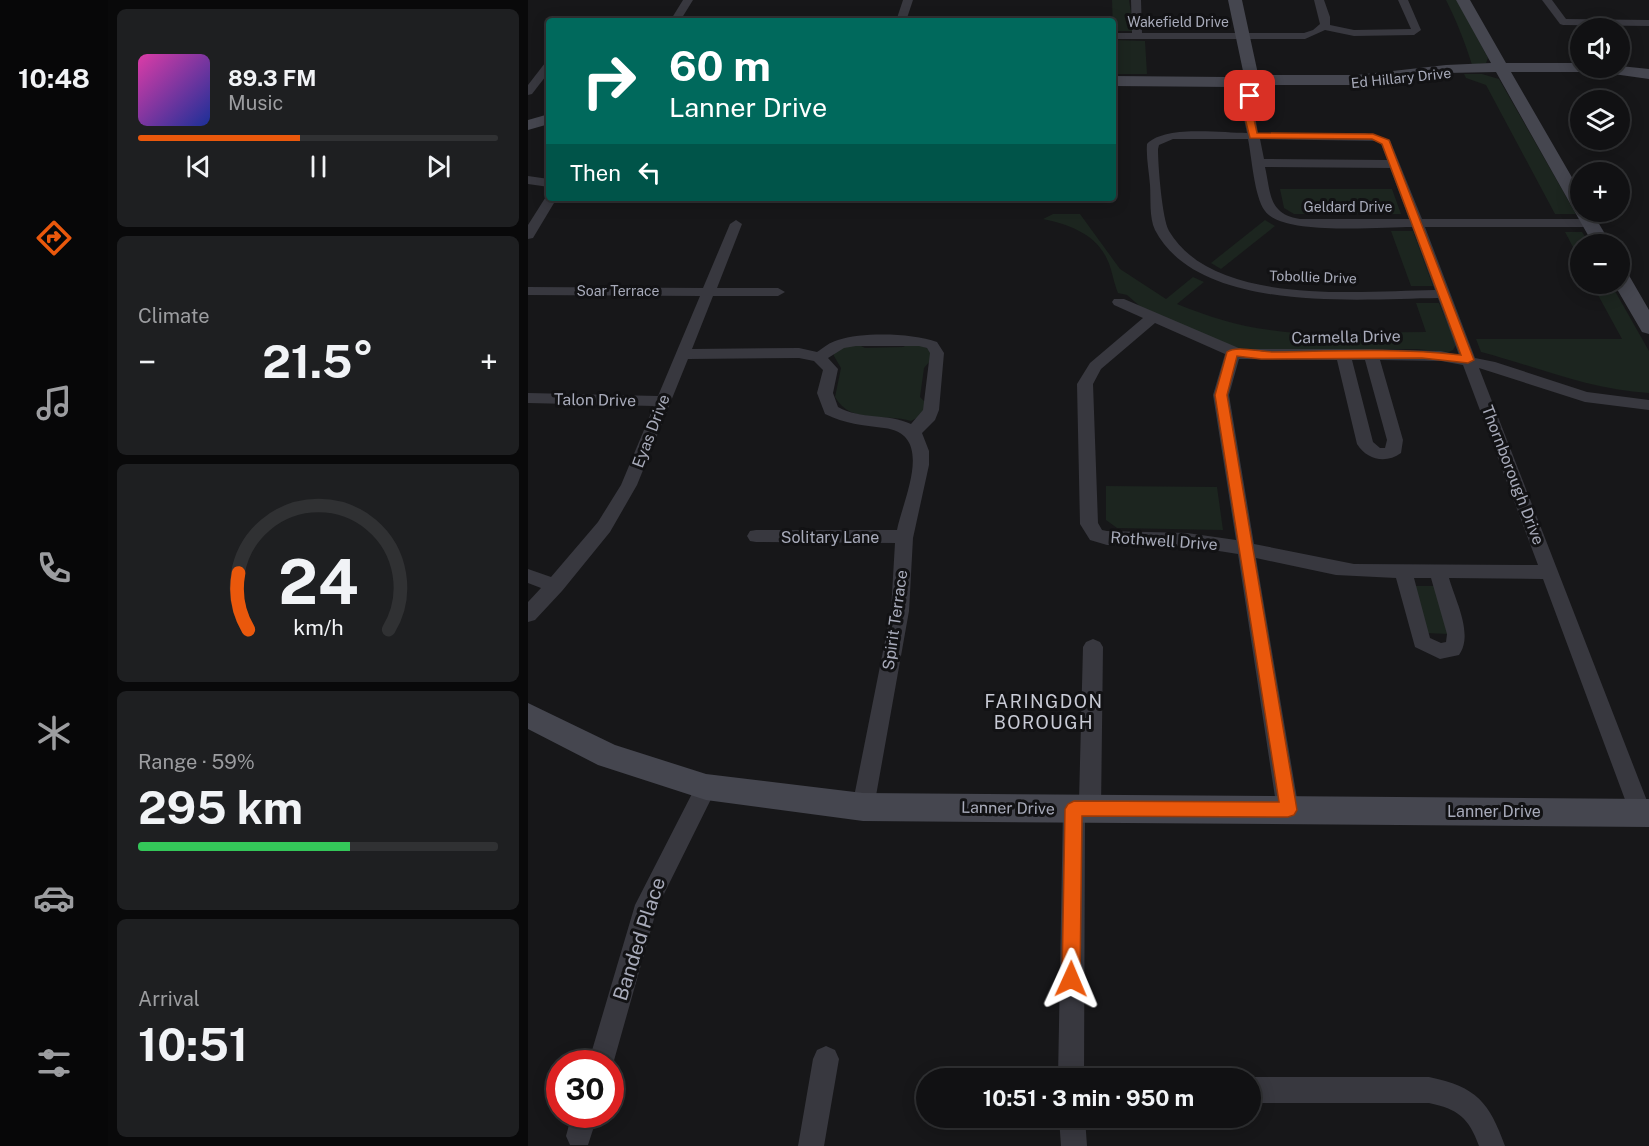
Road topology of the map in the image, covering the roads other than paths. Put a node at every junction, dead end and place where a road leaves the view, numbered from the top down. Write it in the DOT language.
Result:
graph roads {
  1 [pos="688,0"];
  2 [pos="908,0"];
  3 [pos="1136,0"];
  4 [pos="1226,0"];
  5 [pos="1234,0"];
  6 [pos="1319,0"];
  7 [pos="1403,0"];
  8 [pos="1463,0"];
  9 [pos="1547,0"];
  10 [pos="677,18"];
  11 [pos="902,18"];
  12 [pos="1649,23"];
  13 [pos="1323,27"];
  14 [pos="1116,36"];
  15 [pos="1137,36"];
  16 [pos="1238,36"];
  17 [pos="546,69"];
  18 [pos="1503,69"];
  19 [pos="1649,74"];
  20 [pos="1649,79"];
  21 [pos="1116,81"];
  22 [pos="1249,81"];
  23 [pos="528,92"];
  24 [pos="546,120"];
  25 [pos="528,125"];
  26 [pos="1253,136"];
  27 [pos="1383,139"];
  28 [pos="1259,163"];
  29 [pos="1394,164"];
  30 [pos="528,180"];
  31 [pos="546,183"];
  32 [pos="1570,187"];
  33 [pos="549,201"];
  34 [pos="1570,215"];
  35 [pos="1417,223"];
  36 [pos="736,224"];
  37 [pos="528,235"];
  38 [pos="528,291"];
  39 [pos="708,292"];
  40 [pos="778,292"];
  41 [pos="1443,294"];
  42 [pos="1630,294"];
  43 [pos="1119,302"];
  44 [pos="1152,318"];
  45 [pos="1649,328"];
  46 [pos="1233,352"];
  47 [pos="682,354"];
  48 [pos="1343,354"];
  49 [pos="1371,354"];
  50 [pos="819,357"];
  51 [pos="1468,360"];
  52 [pos="528,398"];
  53 [pos="662,401"];
  54 [pos="1649,405"];
  55 [pos="1357,410"];
  56 [pos="1387,410"];
  57 [pos="913,432"];
  58 [pos="756,536"];
  59 [pos="904,537"];
  60 [pos="1246,550"];
  61 [pos="1403,572"];
  62 [pos="1438,572"];
  63 [pos="1550,572"];
  64 [pos="528,576"];
  65 [pos="556,586"];
  66 [pos="528,615"];
  67 [pos="1093,647"];
  68 [pos="528,715"];
  69 [pos="706,787"];
  70 [pos="863,807"];
  71 [pos="1082,809"];
  72 [pos="1288,810"];
  73 [pos="1645,813"];
  74 [pos="604,1050"];
  75 [pos="826,1059"];
  76 [pos="1071,1068"];
  77 [pos="1261,1090"];
  78 [pos="1073,1128"];
  79 [pos="811,1146"];
  80 [pos="1074,1146"];
  81 [pos="1492,1146"];
  1 -- 10 [label="street"];
  2 -- 11 [label="street"];
  3 -- 15 [label="street"];
  4 -- 16 [label="street"];
  5 -- 16 [label="street"];
  6 -- 13 [label="street"];
  7 -- 13 [label="street"];
  8 -- 18 [label="street"];
  9 -- 12 [label="street"];
  13 -- 16 [label="street, Wakefield Drive"];
  14 -- 15 [label="street, Wakefield Drive"];
  15 -- 16 [label="street, Wakefield Drive"];
  16 -- 22 [label="street"];
  17 -- 23 [label="street"];
  18 -- 19 [label="street"];
  18 -- 20 [label="street"];
  18 -- 22 [label="street, Ed Hillary Drive"];
  18 -- 32 [label="street"];
  21 -- 22 [label="street, Ed Hillary Drive"];
  22 -- 26 [label="street, Geldard Drive"];
  24 -- 25 [label="street"];
  26 -- 27 [label="street, Tobollie Drive"];
  26 -- 28 [label="street, Geldard Drive"];
  26 -- 41 [label="street, Tobollie Drive"];
  27 -- 29 [label="street, Thornborough Drive"];
  28 -- 29 [label="street"];
  28 -- 35 [label="street, Geldard Drive"];
  29 -- 35 [label="street, Thornborough Drive"];
  30 -- 31 [label="street"];
  33 -- 37 [label="street"];
  34 -- 35 [label="street, Geldard Drive"];
  35 -- 41 [label="street, Thornborough Drive"];
  36 -- 39 [label="street, Eyas Drive"];
  38 -- 39 [label="street, Soar Terrace"];
  39 -- 40 [label="street"];
  39 -- 47 [label="street, Eyas Drive"];
  41 -- 51 [label="street, Thornborough Drive"];
  42 -- 45 [label="street"];
  43 -- 44 [label="street, Carmella Drive"];
  44 -- 46 [label="street, Carmella Drive"];
  44 -- 60 [label="street, Rothwell Drive"];
  46 -- 48 [label="street, Carmella Drive"];
  46 -- 60 [label="street"];
  47 -- 50 [label="street"];
  47 -- 53 [label="street, Eyas Drive"];
  48 -- 49 [label="street, Carmella Drive"];
  48 -- 55 [label="street"];
  49 -- 51 [label="street, Carmella Drive"];
  49 -- 56 [label="street"];
  50 -- 57 [label="street"];
  50 -- 57 [label="street"];
  51 -- 54 [label="street, Carmella Drive"];
  51 -- 63 [label="street, Thornborough Drive"];
  52 -- 53 [label="street, Talon Drive"];
  53 -- 65 [label="street, Eyas Drive"];
  55 -- 56 [label="street"];
  55 -- 56 [label="street"];
  57 -- 59 [label="street, Spirit Terrace"];
  58 -- 59 [label="street, Solitary Lane"];
  59 -- 70 [label="street, Spirit Terrace"];
  60 -- 61 [label="street, Rothwell Drive"];
  60 -- 72 [label="street"];
  61 -- 62 [label="street, Rothwell Drive"];
  61 -- 62 [label="street"];
  62 -- 63 [label="street, Rothwell Drive"];
  63 -- 73 [label="street, Thornborough Drive"];
  64 -- 65 [label="street"];
  65 -- 66 [label="street, Eyas Drive"];
  67 -- 71 [label="street"];
  68 -- 69 [label="street, Lanner Drive"];
  69 -- 70 [label="street, Lanner Drive"];
  69 -- 74 [label="street, Banded Place"];
  70 -- 71 [label="street, Lanner Drive"];
  71 -- 72 [label="street, Lanner Drive"];
  71 -- 76 [label="street"];
  72 -- 73 [label="street, Lanner Drive"];
  75 -- 79 [label="street"];
  77 -- 81 [label="street"];
  78 -- 80 [label="street"];
}
